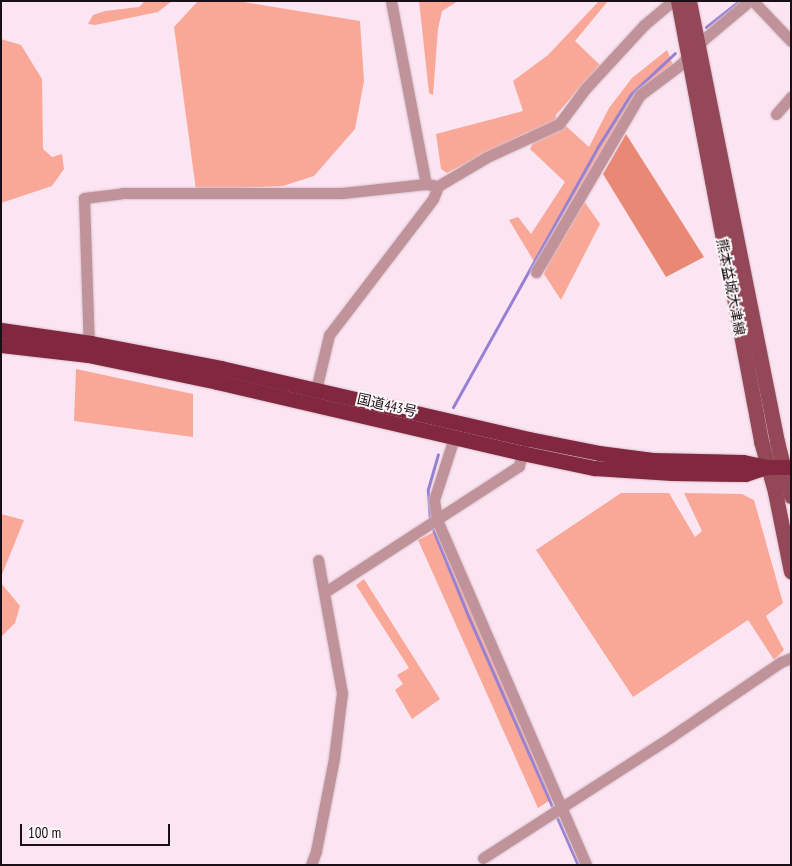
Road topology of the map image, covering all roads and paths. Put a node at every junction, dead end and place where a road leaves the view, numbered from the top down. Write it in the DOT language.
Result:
graph roads {
  1 [pos="391,1"];
  2 [pos="673,1"];
  3 [pos="678,1"];
  4 [pos="689,1"];
  5 [pos="747,2"];
  6 [pos="791,41"];
  7 [pos="692,52"];
  8 [pos="791,97"];
  9 [pos="776,114"];
  10 [pos="426,184"];
  11 [pos="438,186"];
  12 [pos="536,272"];
  13 [pos="1,330"];
  14 [pos="1,345"];
  15 [pos="89,349"];
  16 [pos="317,389"];
  17 [pos="313,404"];
  18 [pos="454,438"];
  19 [pos="522,454"];
  20 [pos="767,467"];
  21 [pos="787,467"];
  22 [pos="791,496"];
  23 [pos="432,524"];
  24 [pos="318,560"];
  25 [pos="791,571"];
  26 [pos="324,592"];
  27 [pos="791,658"];
  28 [pos="555,810"];
  29 [pos="483,858"];
  30 [pos="311,865"];
  31 [pos="586,865"];
  1 -- 10 [label="street"];
  2 -- 11 [label="street"];
  3 -- 7 [label="main road, 熊本益城大津線"];
  4 -- 7 [label="main road, 熊本益城大津線"];
  5 -- 6 [label="street"];
  5 -- 7 [label="street"];
  7 -- 12 [label="street"];
  7 -- 20 [label="main road, 熊本益城大津線"];
  7 -- 21 [label="main road, 熊本益城大津線"];
  8 -- 9 [label="street"];
  10 -- 11 [label="street"];
  10 -- 15 [label="street"];
  11 -- 16 [label="street"];
  13 -- 15 [label="highway, 国道443号"];
  14 -- 15 [label="highway, 国道443号"];
  15 -- 16 [label="highway, 国道443号"];
  15 -- 17 [label="highway, 国道443号"];
  16 -- 17 [label="street"];
  16 -- 20 [label="highway, 国道443号"];
  17 -- 18 [label="highway, 国道443号"];
  18 -- 19 [label="highway, 国道443号"];
  18 -- 23 [label="street"];
  19 -- 20 [label="highway, 国道443号"];
  19 -- 23 [label="street"];
  20 -- 21 [label="highway, 国道443号"];
  20 -- 25 [label="main road, 熊本益城大津線"];
  21 -- 22 [label="main road, 熊本益城大津線"];
  23 -- 26 [label="street"];
  23 -- 28 [label="street"];
  24 -- 26 [label="street"];
  26 -- 30 [label="street"];
  27 -- 28 [label="street"];
  28 -- 29 [label="street"];
  28 -- 31 [label="street"];
}
